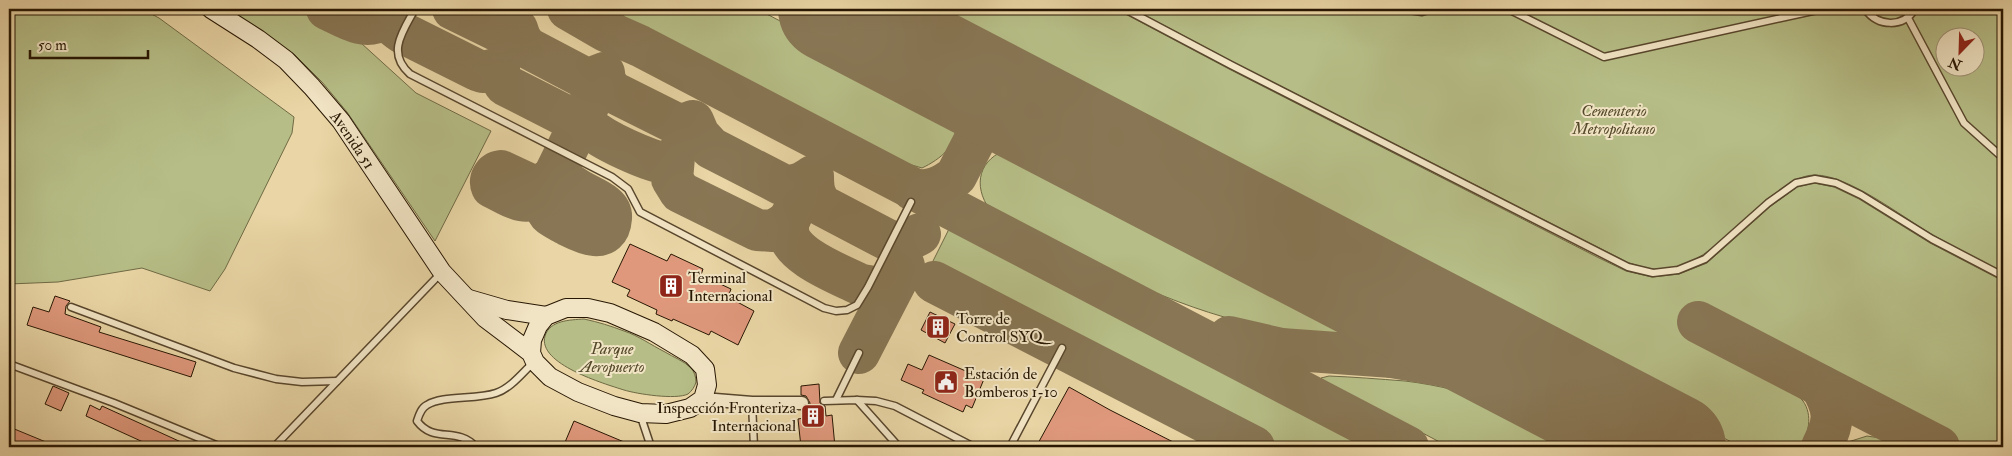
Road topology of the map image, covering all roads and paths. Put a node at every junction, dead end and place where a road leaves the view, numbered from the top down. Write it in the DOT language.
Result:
graph roads {
  1 [pos="210,9"];
  2 [pos="415,9"];
  3 [pos="1125,9"];
  4 [pos="1402,9"];
  5 [pos="1432,9"];
  6 [pos="1508,9"];
  7 [pos="1822,9"];
  8 [pos="1866,9"];
  9 [pos="1915,9"];
  10 [pos="1908,18"];
  11 [pos="2003,158"];
  12 [pos="911,202"];
  13 [pos="442,272"];
  14 [pos="2003,276"];
  15 [pos="466,298"];
  16 [pos="71,307"];
  17 [pos="546,316"];
  18 [pos="1062,348"];
  19 [pos="859,353"];
  20 [pos="532,357"];
  21 [pos="9,364"];
  22 [pos="337,381"];
  23 [pos="703,399"];
  24 [pos="836,400"];
  25 [pos="857,400"];
  26 [pos="824,401"];
  27 [pos="752,403"];
  28 [pos="802,403"];
  29 [pos="640,413"];
  30 [pos="221,447"];
  31 [pos="274,447"];
  32 [pos="476,447"];
  33 [pos="651,447"];
  34 [pos="754,447"];
  35 [pos="899,447"];
  36 [pos="974,447"];
  37 [pos="1010,447"];
  1 -- 13 [label="main road, Avenida 51"];
  2 -- 12 [label="lane"];
  3 -- 14 [label="lane"];
  4 -- 5 [label="lane"];
  6 -- 7 [label="lane"];
  8 -- 10 [label="lane"];
  9 -- 10 [label="lane"];
  10 -- 11 [label="lane"];
  13 -- 15 [label="main road, Avenida 51"];
  13 -- 22 [label="lane"];
  15 -- 17 [label="main road"];
  15 -- 20 [label="main road, Avenida 51"];
  16 -- 22 [label="lane"];
  17 -- 20 [label="main road"];
  17 -- 23 [label="main road"];
  18 -- 37 [label="lane"];
  19 -- 24 [label="lane"];
  20 -- 29 [label="main road, Avenida 51"];
  20 -- 32 [label="lane"];
  21 -- 30 [label="lane"];
  22 -- 31 [label="lane"];
  23 -- 27 [label="street"];
  23 -- 29 [label="main road, Avenida 51"];
  24 -- 25 [label="lane"];
  24 -- 26 [label="lane"];
  25 -- 35 [label="lane"];
  25 -- 36 [label="lane"];
  27 -- 28 [label="street"];
  27 -- 34 [label="lane"];
  29 -- 33 [label="lane"];
}
